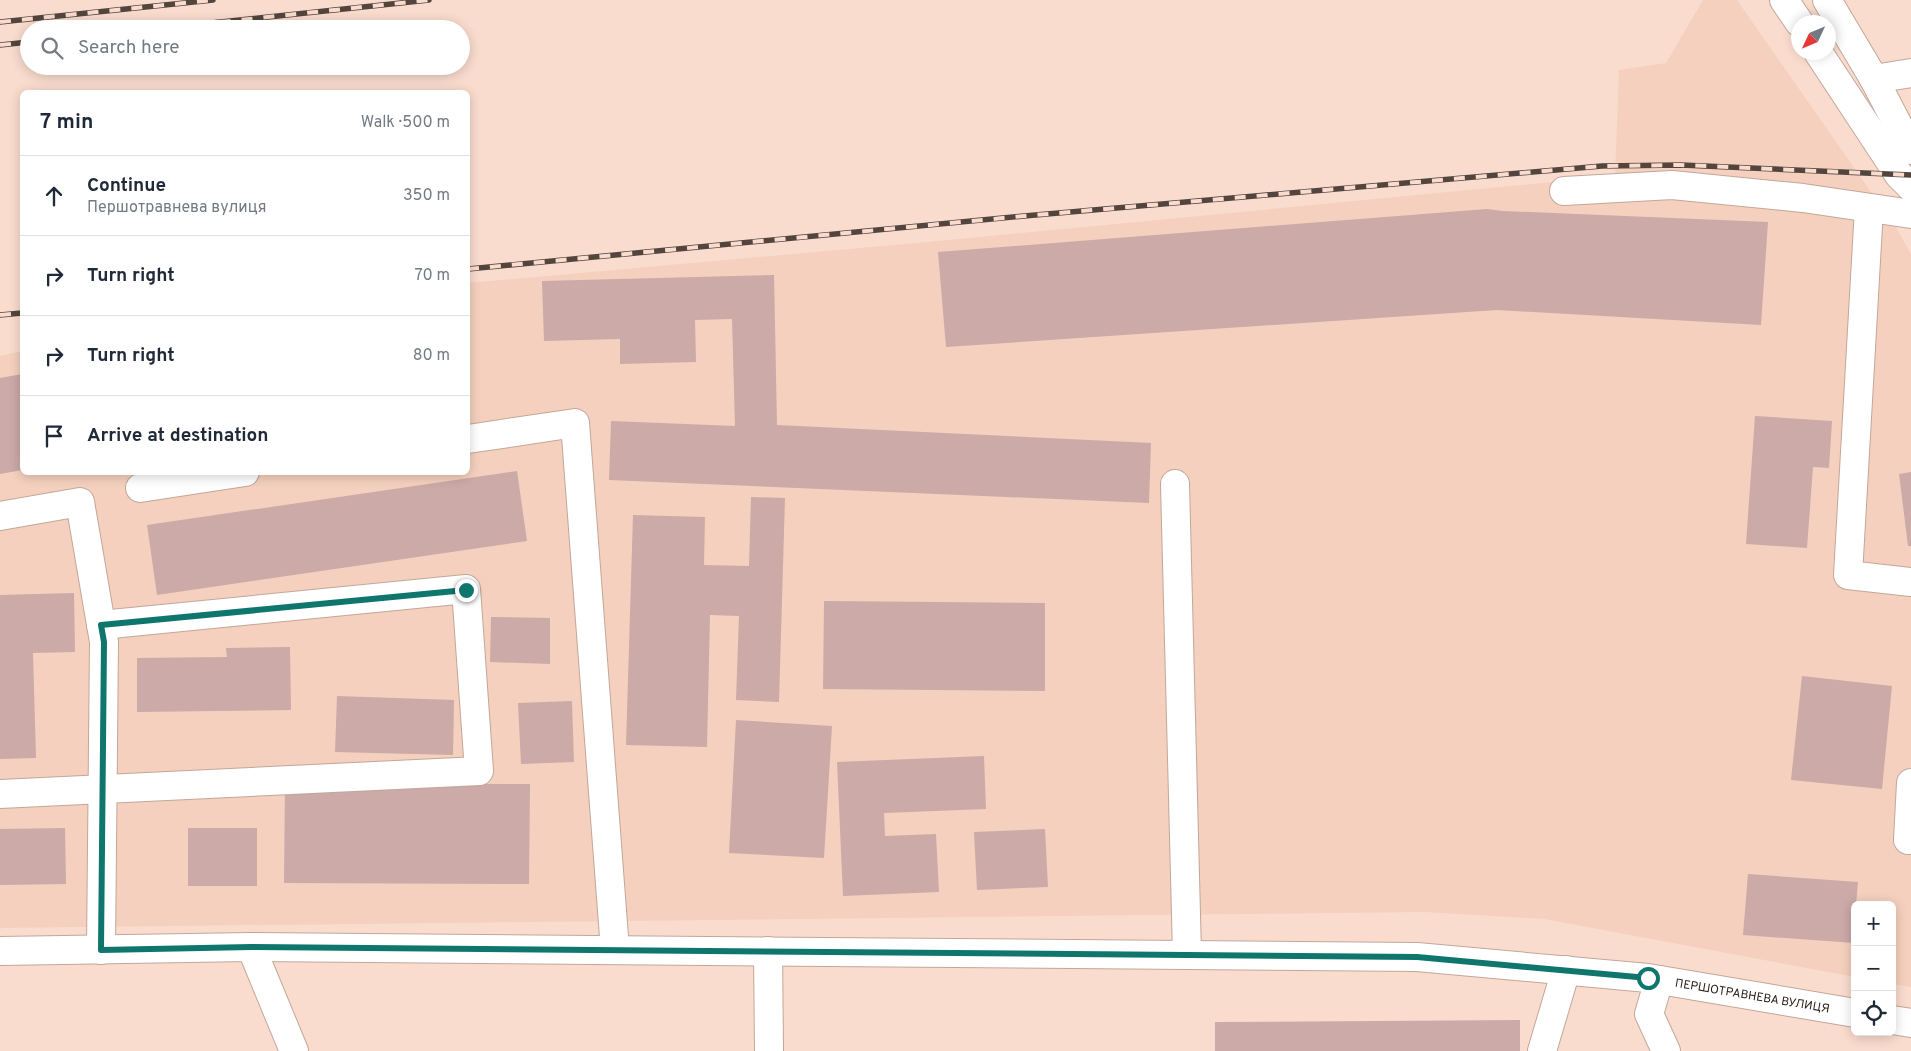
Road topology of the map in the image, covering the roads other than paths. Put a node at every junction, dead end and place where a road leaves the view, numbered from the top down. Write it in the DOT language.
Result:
graph roads {
  1 [pos="1784,0"];
  2 [pos="1827,0"];
  3 [pos="1794,15"];
  4 [pos="1823,60"];
  5 [pos="1911,74"];
  6 [pos="1874,79"];
  7 [pos="1911,150"];
  8 [pos="1911,186"];
  9 [pos="1564,191"];
  10 [pos="1869,208"];
  11 [pos="1911,214"];
  12 [pos="470,439"];
  13 [pos="225,475"];
  14 [pos="1174,484"];
  15 [pos="140,488"];
  16 [pos="0,516"];
  17 [pos="1911,582"];
  18 [pos="101,625"];
  19 [pos="1911,783"];
  20 [pos="103,788"];
  21 [pos="0,794"];
  22 [pos="1908,840"];
  23 [pos="251,947"];
  24 [pos="101,950"];
  25 [pos="615,950"];
  26 [pos="0,951"];
  27 [pos="768,951"];
  28 [pos="1187,954"];
  29 [pos="1566,970"];
  30 [pos="1659,980"];
  31 [pos="1851,1013"];
  32 [pos="1896,1021"];
  33 [pos="1911,1023"];
  34 [pos="294,1051"];
  35 [pos="769,1051"];
  36 [pos="1542,1051"];
  37 [pos="1666,1051"];
  1 -- 3 [label="street"];
  2 -- 6 [label="street"];
  4 -- 8 [label="street"];
  5 -- 6 [label="street"];
  6 -- 7 [label="street"];
  9 -- 10 [label="street"];
  10 -- 11 [label="street"];
  10 -- 17 [label="street"];
  12 -- 25 [label="street"];
  13 -- 15 [label="street"];
  14 -- 28 [label="street"];
  16 -- 18 [label="street"];
  18 -- 20 [label="street"];
  18 -- 20 [label="street"];
  19 -- 22 [label="street"];
  20 -- 21 [label="street"];
  20 -- 24 [label="street"];
  23 -- 24 [label="street, ПЕРШОТРАВНЕВА ВУЛИЦЯ"];
  23 -- 25 [label="street, ПЕРШОТРАВНЕВА ВУЛИЦЯ"];
  23 -- 34 [label="street"];
  24 -- 26 [label="street, ПЕРШОТРАВНЕВА ВУЛИЦЯ"];
  25 -- 27 [label="street, ПЕРШОТРАВНЕВА ВУЛИЦЯ"];
  27 -- 28 [label="street, ПЕРШОТРАВНЕВА ВУЛИЦЯ"];
  27 -- 35 [label="street"];
  28 -- 29 [label="street, ПЕРШОТРАВНЕВА ВУЛИЦЯ"];
  29 -- 30 [label="street, ПЕРШОТРАВНЕВА ВУЛИЦЯ"];
  29 -- 36 [label="street"];
  30 -- 31 [label="street, ПЕРШОТРАВНЕВА ВУЛИЦЯ"];
  30 -- 37 [label="street"];
  32 -- 33 [label="street"];
}
